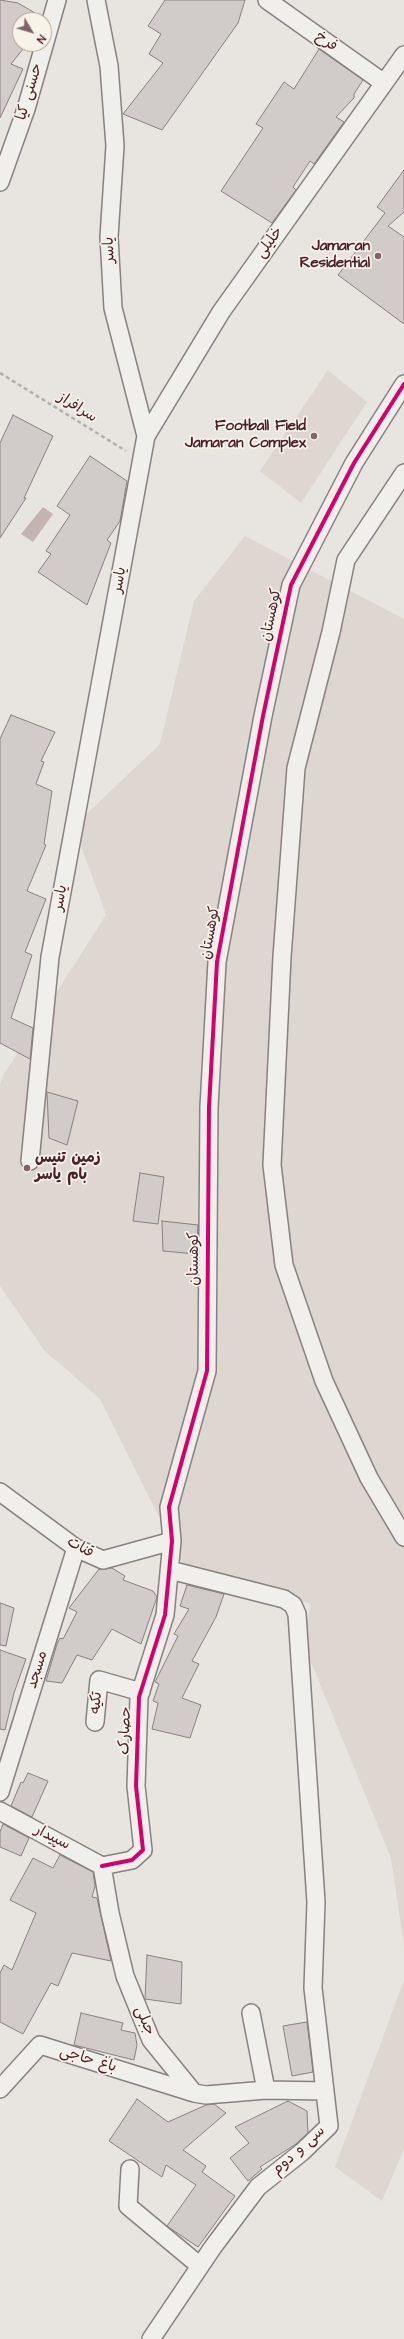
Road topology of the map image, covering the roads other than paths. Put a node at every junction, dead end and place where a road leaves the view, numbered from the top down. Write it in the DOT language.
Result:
graph roads {
  1 [pos="57,0"];
  2 [pos="96,0"];
  3 [pos="267,0"];
  4 [pos="404,55"];
  5 [pos="384,83"];
  6 [pos="0,182"];
  7 [pos="404,384"];
  8 [pos="146,436"];
  9 [pos="404,473"];
  10 [pos="30,1160"];
  11 [pos="0,1492"];
  12 [pos="404,1537"];
  13 [pos="172,1541"];
  14 [pos="76,1548"];
  15 [pos="170,1570"];
  16 [pos="141,1692"];
  17 [pos="95,1722"];
  18 [pos="0,1792"];
  19 [pos="0,1812"];
  20 [pos="102,1866"];
  21 [pos="251,2013"];
  22 [pos="0,2089"];
  23 [pos="266,2090"];
  24 [pos="325,2091"];
  25 [pos="194,2093"];
  26 [pos="130,2168"];
  27 [pos="200,2266"];
  28 [pos="151,2339"];
  1 -- 6 [label="street, حسنی کیا"];
  2 -- 8 [label="street, یاسر"];
  3 -- 5 [label="street, فرخ"];
  4 -- 5 [label="street, خلیلی"];
  5 -- 8 [label="street, خلیلی"];
  7 -- 13 [label="street, کوهستان"];
  8 -- 10 [label="street, یاسر"];
  9 -- 12 [label="street"];
  11 -- 14 [label="street, قنات"];
  13 -- 14 [label="street, قنات"];
  13 -- 15 [label="street, کوهستان"];
  14 -- 18 [label="street, مسجد"];
  15 -- 16 [label="street, حصارک"];
  15 -- 24 [label="street, سی و دوم"];
  16 -- 17 [label="street, تکیه"];
  16 -- 20 [label="street, حصارک"];
  19 -- 20 [label="street, سپیدار"];
  20 -- 25 [label="street, جبلی"];
  21 -- 23 [label="street"];
  22 -- 25 [label="street, باغ حاجی"];
  23 -- 24 [label="street"];
  23 -- 25 [label="street"];
  24 -- 27 [label="street, سی و دوم"];
  26 -- 27 [label="street"];
  27 -- 28 [label="street, سی و دوم"];
}
